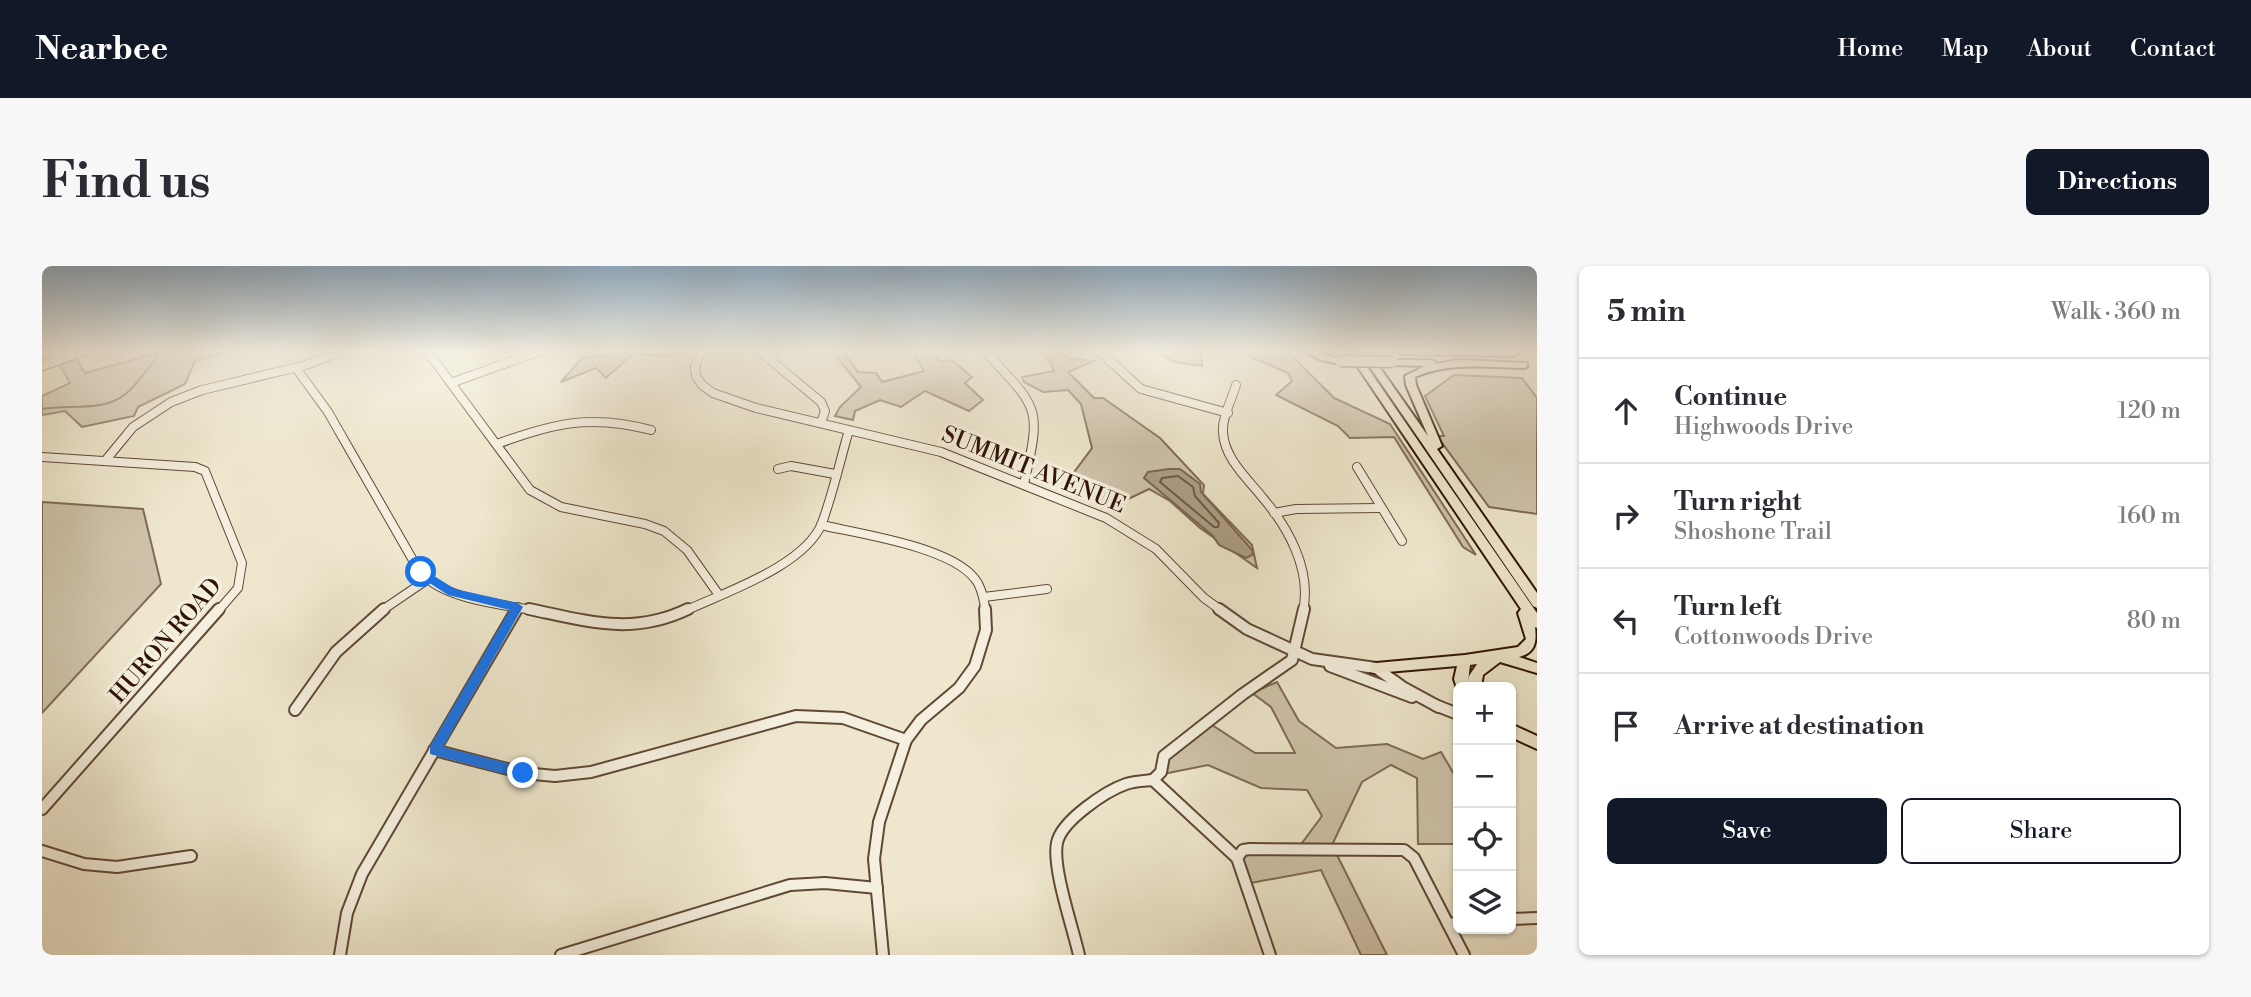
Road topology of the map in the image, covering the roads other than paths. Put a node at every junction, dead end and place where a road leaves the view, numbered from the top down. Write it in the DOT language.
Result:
graph roads {
  1 [pos="233,383"];
  2 [pos="307,383"];
  3 [pos="451,383"];
  4 [pos="700,383"];
  5 [pos="798,383"];
  6 [pos="1013,383"];
  7 [pos="1135,383"];
  8 [pos="1374,383"];
  9 [pos="1386,383"];
  10 [pos="1411,383"];
  11 [pos="1236,386"];
  12 [pos="1227,413"];
  13 [pos="821,423"];
  14 [pos="849,429"];
  15 [pos="651,430"];
  16 [pos="497,444"];
  17 [pos="42,457"];
  18 [pos="105,461"];
  19 [pos="1357,467"];
  20 [pos="778,469"];
  21 [pos="835,474"];
  22 [pos="1024,484"];
  23 [pos="1458,487"];
  24 [pos="1380,508"];
  25 [pos="1274,513"];
  26 [pos="1483,524"];
  27 [pos="821,525"];
  28 [pos="1478,538"];
  29 [pos="1402,541"];
  30 [pos="428,579"];
  31 [pos="1047,589"];
  32 [pos="1537,593"];
  33 [pos="719,595"];
  34 [pos="984,597"];
  35 [pos="1537,603"];
  36 [pos="518,607"];
  37 [pos="1537,623"];
  38 [pos="1293,651"];
  39 [pos="1499,657"];
  40 [pos="1312,659"];
  41 [pos="1465,660"];
  42 [pos="1376,668"];
  43 [pos="1537,668"];
  44 [pos="1462,682"];
  45 [pos="1474,682"];
  46 [pos="1439,707"];
  47 [pos="295,710"];
  48 [pos="1453,712"];
  49 [pos="1516,734"];
  50 [pos="906,740"];
  51 [pos="1537,743"];
  52 [pos="434,750"];
  53 [pos="1153,780"];
  54 [pos="42,809"];
  55 [pos="42,851"];
  56 [pos="191,856"];
  57 [pos="1237,858"];
  58 [pos="877,888"];
  59 [pos="1537,918"];
  60 [pos="1516,919"];
  61 [pos="1453,923"];
  62 [pos="1457,934"];
  63 [pos="340,955"];
  64 [pos="561,955"];
  65 [pos="883,955"];
  66 [pos="1079,955"];
  67 [pos="1270,955"];
  68 [pos="1464,955"];
  1 -- 18 [label="street"];
  2 -- 30 [label="street"];
  3 -- 16 [label="street"];
  4 -- 13 [label="street, SUMMIT AVENUE"];
  5 -- 13 [label="street"];
  6 -- 22 [label="street"];
  7 -- 12 [label="street"];
  8 -- 28 [label="highway"];
  9 -- 23 [label="highway"];
  10 -- 23 [label="highway"];
  11 -- 12 [label="street"];
  12 -- 25 [label="street"];
  13 -- 14 [label="street, SUMMIT AVENUE"];
  14 -- 21 [label="street"];
  14 -- 22 [label="street, SUMMIT AVENUE"];
  15 -- 16 [label="street"];
  16 -- 33 [label="street"];
  17 -- 18 [label="street, HURON ROAD"];
  18 -- 54 [label="street, HURON ROAD"];
  19 -- 24 [label="street"];
  20 -- 21 [label="street"];
  21 -- 27 [label="street"];
  22 -- 38 [label="street, SUMMIT AVENUE"];
  23 -- 26 [label="highway"];
  24 -- 25 [label="street"];
  24 -- 29 [label="street"];
  25 -- 38 [label="street"];
  26 -- 32 [label="highway"];
  26 -- 35 [label="highway"];
  27 -- 33 [label="street"];
  27 -- 34 [label="street"];
  28 -- 37 [label="highway"];
  28 -- 39 [label="highway"];
  30 -- 36 [label="street"];
  30 -- 47 [label="street"];
  31 -- 34 [label="street"];
  33 -- 36 [label="street"];
  34 -- 50 [label="street"];
  36 -- 52 [label="street"];
  38 -- 40 [label="street, SUMMIT AVENUE"];
  38 -- 53 [label="street"];
  39 -- 41 [label="highway"];
  39 -- 43 [label="highway"];
  39 -- 45 [label="highway"];
  40 -- 42 [label="street, SUMMIT AVENUE"];
  40 -- 46 [label="street, SUMMIT AVENUE"];
  41 -- 42 [label="highway"];
  41 -- 44 [label="highway"];
  42 -- 46 [label="street, SUMMIT AVENUE"];
  46 -- 48 [label="street, SUMMIT AVENUE"];
  49 -- 51 [label="highway"];
  50 -- 52 [label="street"];
  50 -- 58 [label="street"];
  52 -- 63 [label="street"];
  53 -- 57 [label="street"];
  53 -- 66 [label="street"];
  55 -- 56 [label="street"];
  57 -- 61 [label="street"];
  57 -- 67 [label="street"];
  58 -- 64 [label="street"];
  58 -- 65 [label="street"];
  59 -- 60 [label="street"];
  62 -- 68 [label="street"];
}
